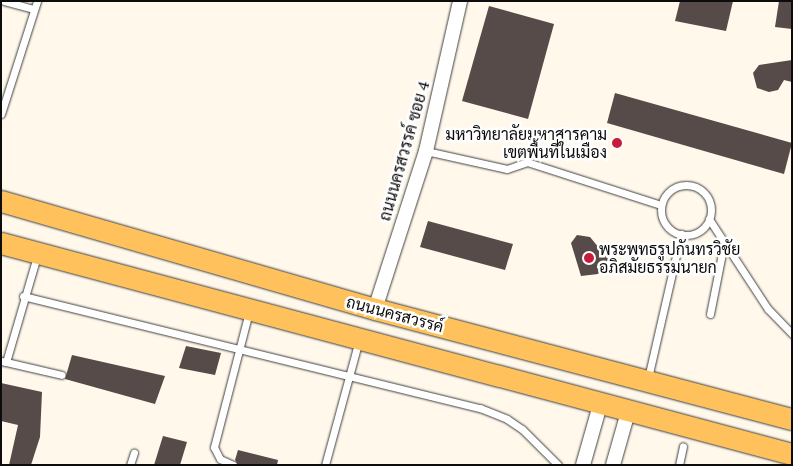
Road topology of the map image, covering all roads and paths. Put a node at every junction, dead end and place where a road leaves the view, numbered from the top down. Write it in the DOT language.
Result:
graph roads {
  1 [pos="2,1"];
  2 [pos="37,1"];
  3 [pos="460,1"];
  4 [pos="34,9"];
  5 [pos="4,94"];
  6 [pos="1,114"];
  7 [pos="426,151"];
  8 [pos="1,201"];
  9 [pos="661,205"];
  10 [pos="709,219"];
  11 [pos="681,234"];
  12 [pos="1,243"];
  13 [pos="724,243"];
  14 [pos="38,253"];
  15 [pos="24,296"];
  16 [pos="375,309"];
  17 [pos="249,310"];
  18 [pos="710,314"];
  19 [pos="792,334"];
  20 [pos="359,340"];
  21 [pos="239,350"];
  22 [pos="4,362"];
  23 [pos="62,375"];
  24 [pos="348,378"];
  25 [pos="648,381"];
  26 [pos="600,405"];
  27 [pos="628,412"];
  28 [pos="792,419"];
  29 [pos="683,446"];
  30 [pos="134,453"];
  31 [pos="792,454"];
  32 [pos="130,465"];
  33 [pos="233,465"];
  34 [pos="325,465"];
  35 [pos="558,465"];
  36 [pos="583,465"];
  37 [pos="613,465"];
  38 [pos="679,465"];
  1 -- 4 [label="lane"];
  2 -- 4 [label="lane"];
  3 -- 7 [label="street, ถนนนครสวรรค์ ซอย 4"];
  4 -- 5 [label="lane"];
  5 -- 6 [label="lane"];
  7 -- 9 [label="lane"];
  7 -- 16 [label="street, ถนนนครสวรรค์ ซอย 4"];
  8 -- 16 [label="main road, ถนนนครสวรรค์"];
  9 -- 10 [label="lane"];
  9 -- 11 [label="lane"];
  10 -- 11 [label="lane"];
  10 -- 13 [label="lane"];
  11 -- 25 [label="lane"];
  12 -- 14 [label="main road"];
  13 -- 18 [label="lane"];
  13 -- 19 [label="lane"];
  14 -- 15 [label="lane"];
  14 -- 17 [label="main road"];
  15 -- 21 [label="lane"];
  15 -- 22 [label="lane"];
  16 -- 25 [label="main road, ถนนนครสวรรค์"];
  17 -- 20 [label="main road"];
  17 -- 21 [label="lane"];
  20 -- 24 [label="lane"];
  20 -- 26 [label="main road"];
  21 -- 24 [label="lane"];
  21 -- 33 [label="lane"];
  22 -- 23 [label="lane"];
  24 -- 34 [label="lane"];
  24 -- 35 [label="lane"];
  25 -- 28 [label="main road, ถนนนครสวรรค์"];
  26 -- 27 [label="main road"];
  26 -- 36 [label="street"];
  27 -- 31 [label="main road"];
  27 -- 37 [label="street"];
  29 -- 38 [label="lane"];
  30 -- 32 [label="lane"];
}
